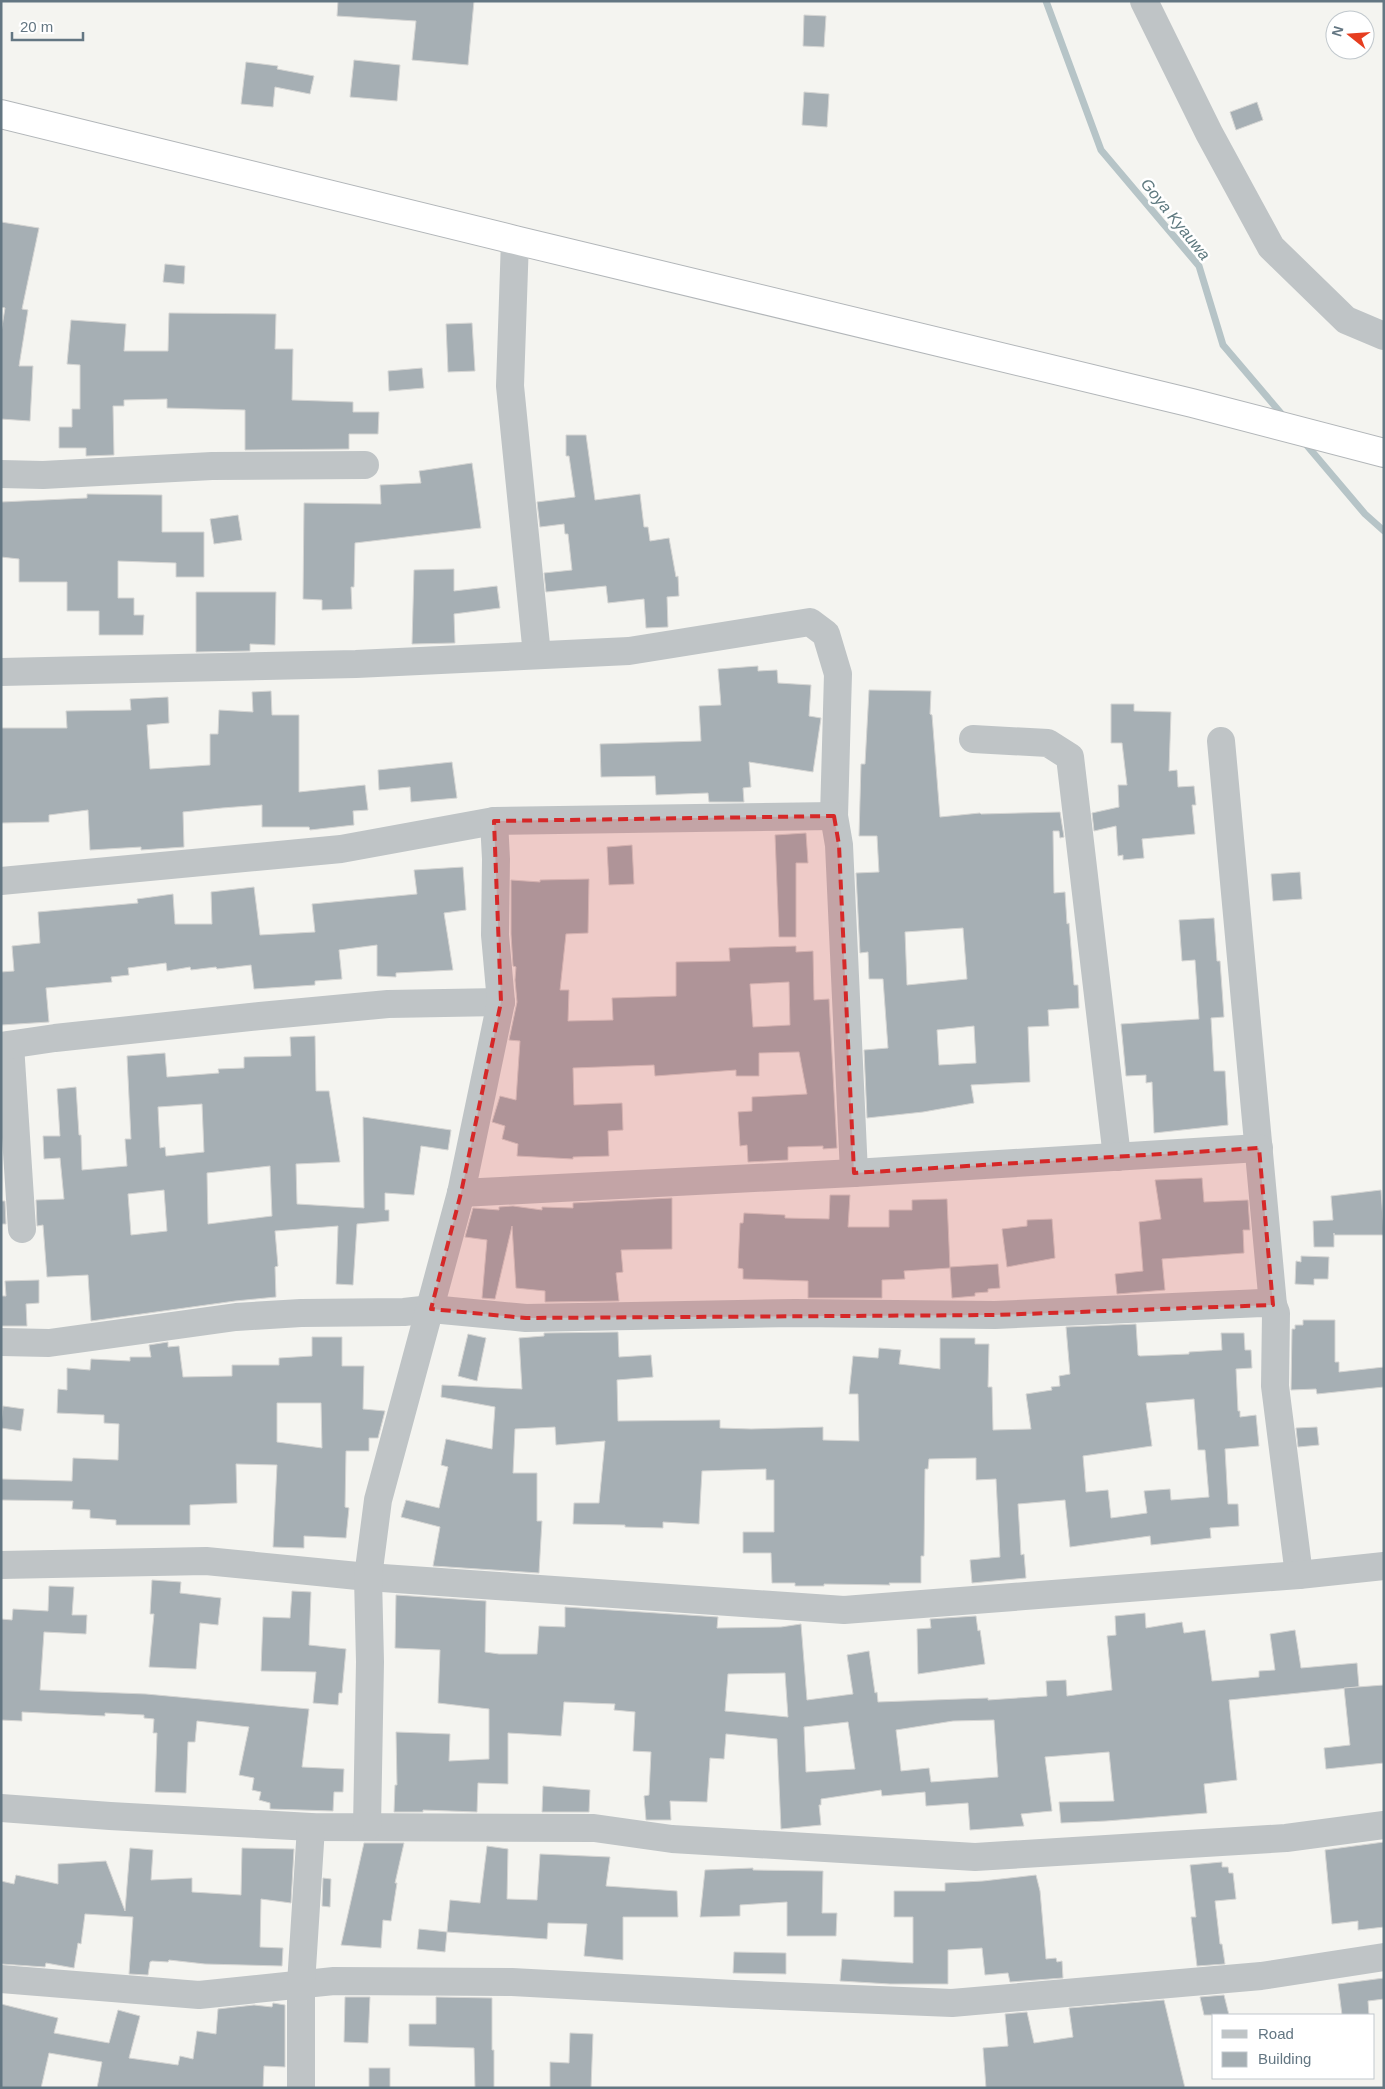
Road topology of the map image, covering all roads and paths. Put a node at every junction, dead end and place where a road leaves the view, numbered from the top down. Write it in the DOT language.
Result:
graph roads {
  1 [pos="1144,1"];
  2 [pos="1,114"];
  3 [pos="515,240"];
  4 [pos="1384,336"];
  5 [pos="1384,452"];
  6 [pos="365,465"];
  7 [pos="1,474"];
  8 [pos="536,655"];
  9 [pos="1,672"];
  10 [pos="973,739"];
  11 [pos="1221,741"];
  12 [pos="834,816"];
  13 [pos="494,821"];
  14 [pos="1,881"];
  15 [pos="501,1002"];
  16 [pos="6,1046"];
  17 [pos="1259,1148"];
  18 [pos="1117,1157"];
  19 [pos="854,1173"];
  20 [pos="461,1193"];
  21 [pos="22,1229"];
  22 [pos="1273,1305"];
  23 [pos="431,1309"];
  24 [pos="1,1342"];
  25 [pos="1,1565"];
  26 [pos="1384,1566"];
  27 [pos="1299,1575"];
  28 [pos="368,1576"];
  29 [pos="1,1808"];
  30 [pos="1384,1824"];
  31 [pos="311,1827"];
  32 [pos="367,1827"];
  33 [pos="1384,1957"];
  34 [pos="1,1979"];
  35 [pos="301,1984"];
  36 [pos="301,2088"];
  1 -- 4 [label="street"];
  2 -- 3 [label="highway"];
  3 -- 5 [label="highway"];
  3 -- 8 [label="street"];
  6 -- 7 [label="street"];
  8 -- 9 [label="street"];
  8 -- 12 [label="street"];
  10 -- 18 [label="street"];
  11 -- 17 [label="street"];
  12 -- 13 [label="street"];
  12 -- 19 [label="street"];
  13 -- 14 [label="street"];
  13 -- 15 [label="street"];
  15 -- 16 [label="street"];
  15 -- 20 [label="street"];
  16 -- 21 [label="street"];
  17 -- 18 [label="street"];
  17 -- 22 [label="street"];
  18 -- 19 [label="street"];
  19 -- 20 [label="street"];
  20 -- 23 [label="street"];
  22 -- 23 [label="street"];
  22 -- 27 [label="street"];
  23 -- 24 [label="street"];
  23 -- 28 [label="street"];
  25 -- 28 [label="street"];
  26 -- 27 [label="street"];
  27 -- 28 [label="street"];
  28 -- 32 [label="street"];
  29 -- 31 [label="street"];
  30 -- 32 [label="street"];
  31 -- 32 [label="street"];
  31 -- 35 [label="street"];
  33 -- 35 [label="street"];
  34 -- 35 [label="street"];
  35 -- 36 [label="street"];
}
